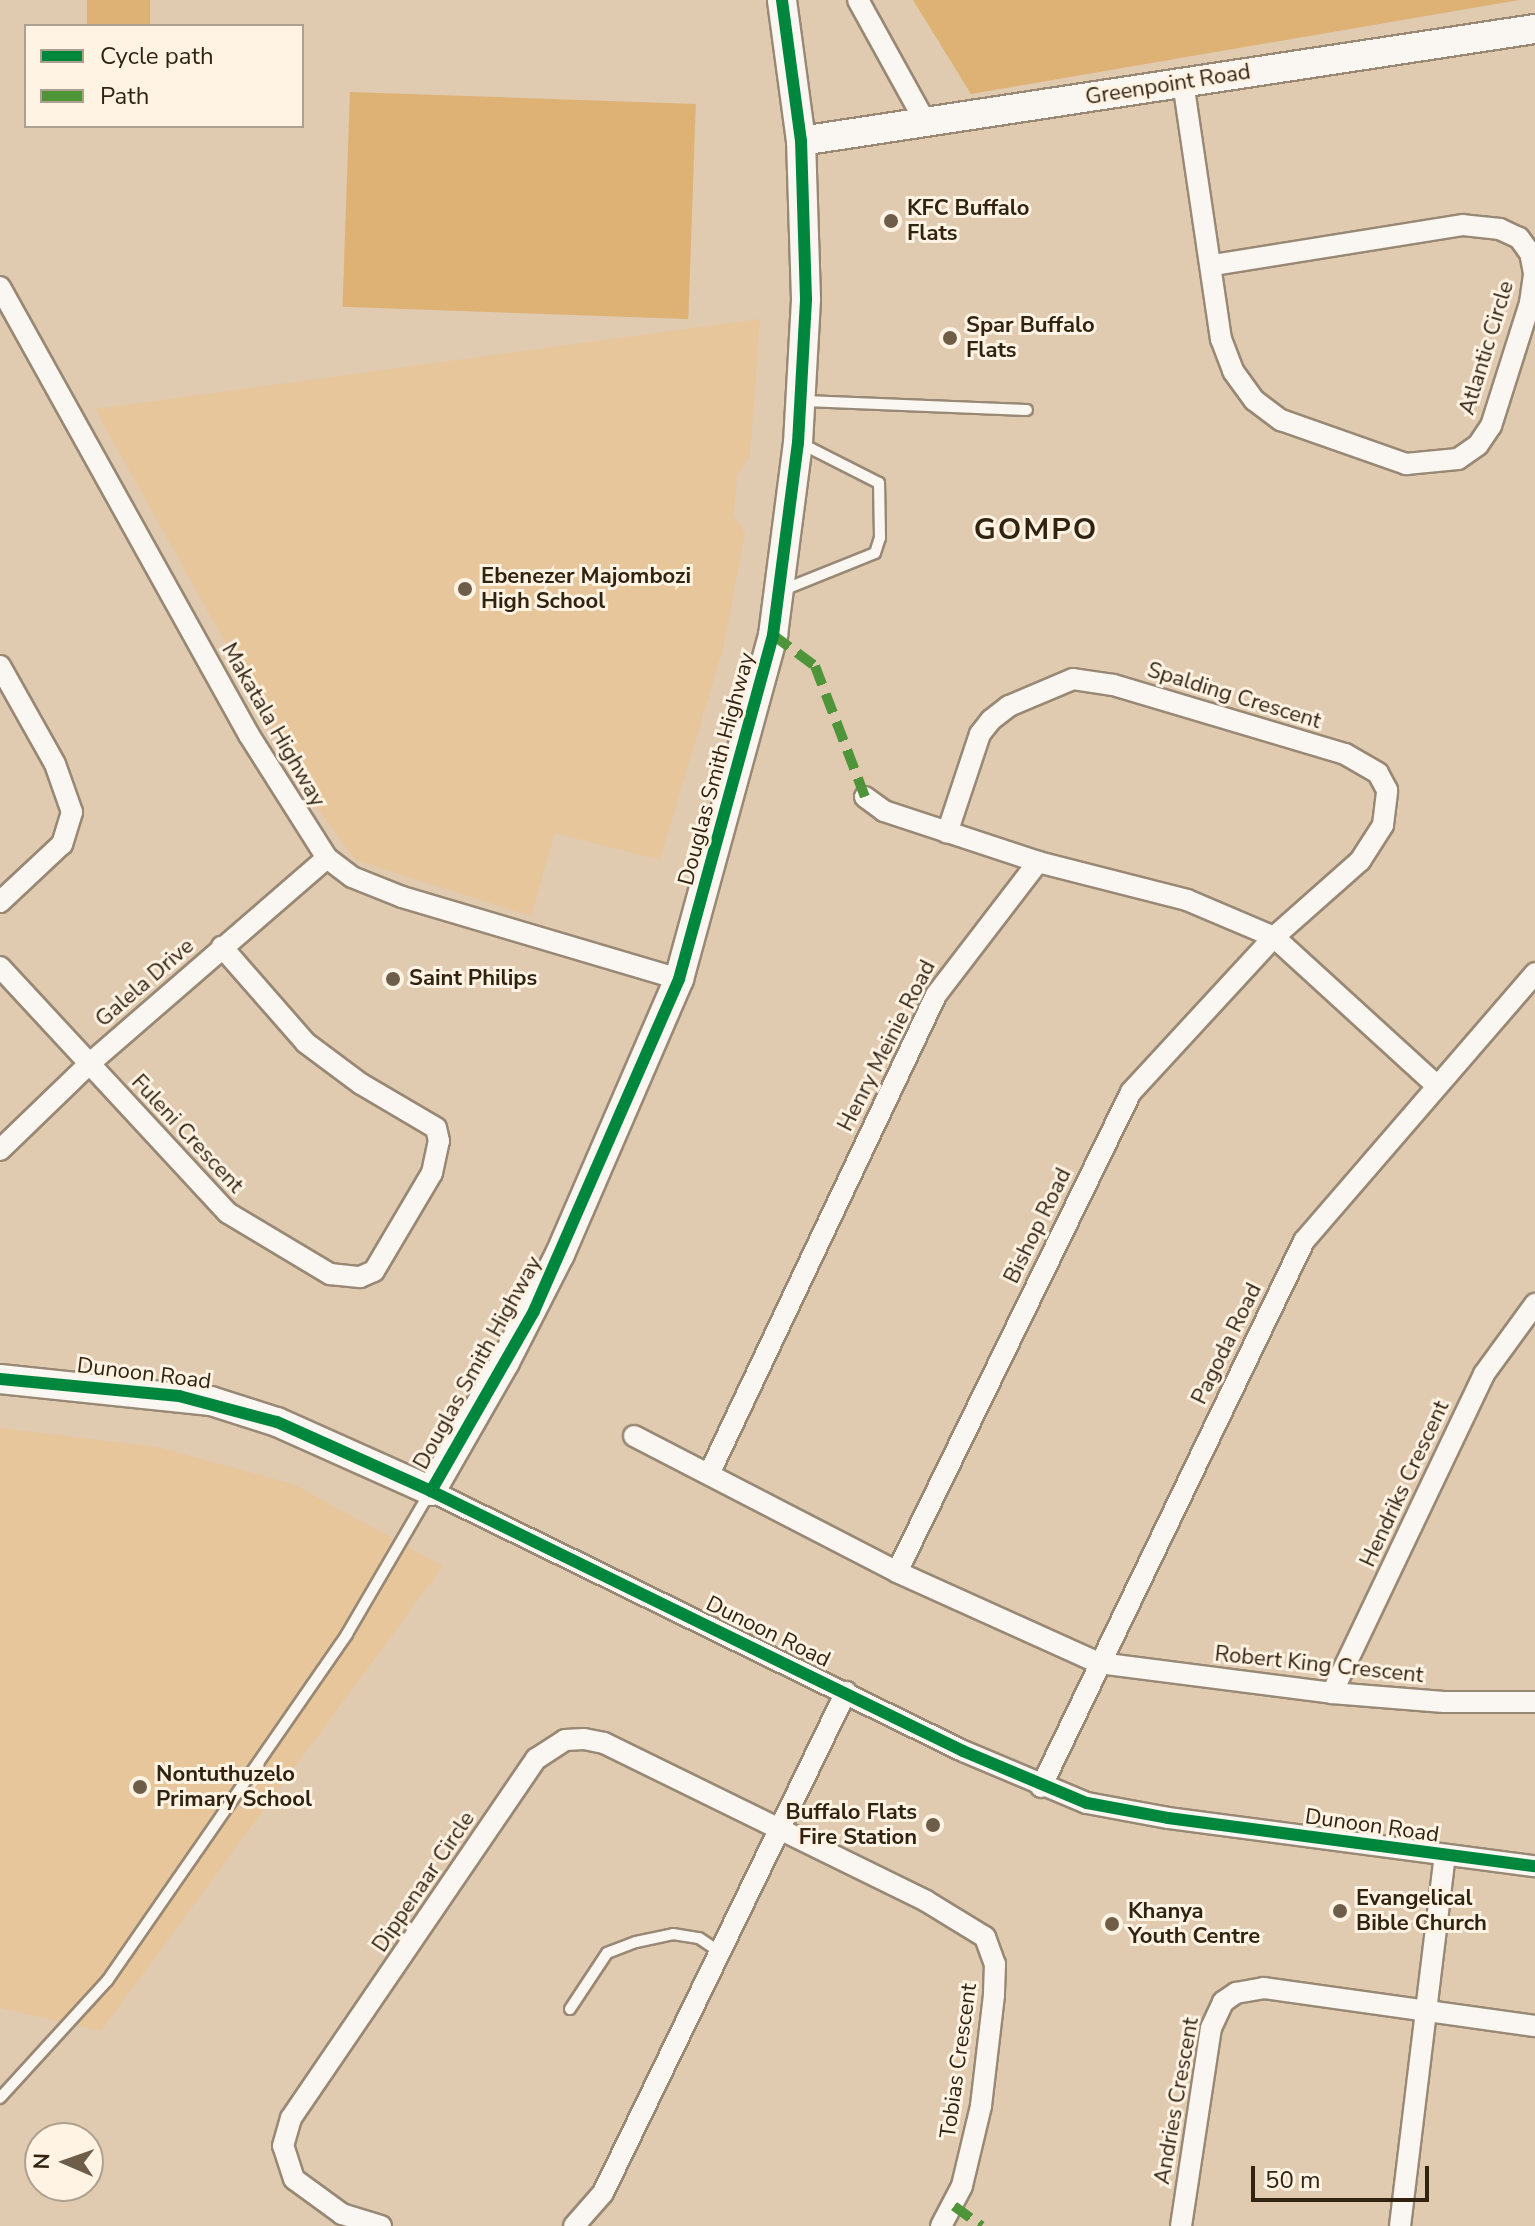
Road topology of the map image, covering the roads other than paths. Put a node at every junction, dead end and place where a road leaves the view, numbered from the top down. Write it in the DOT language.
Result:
graph roads {
  1 [pos="782,0"];
  2 [pos="858,0"];
  3 [pos="1535,29"];
  4 [pos="1183,82"];
  5 [pos="927,125"];
  6 [pos="801,141"];
  7 [pos="1213,265"];
  8 [pos="0,287"];
  9 [pos="1533,306"];
  10 [pos="802,401"];
  11 [pos="1027,410"];
  12 [pos="798,443"];
  13 [pos="781,591"];
  14 [pos="0,666"];
  15 [pos="865,797"];
  16 [pos="947,833"];
  17 [pos="327,858"];
  18 [pos="1038,862"];
  19 [pos="0,902"];
  20 [pos="1274,937"];
  21 [pos="222,947"];
  22 [pos="0,967"];
  23 [pos="1535,973"];
  24 [pos="679,979"];
  25 [pos="89,1064"];
  26 [pos="1435,1084"];
  27 [pos="0,1150"];
  28 [pos="1535,1304"];
  29 [pos="0,1379"];
  30 [pos="634,1436"];
  31 [pos="709,1474"];
  32 [pos="431,1491"];
  33 [pos="897,1572"];
  34 [pos="1099,1663"];
  35 [pos="846,1692"];
  36 [pos="1332,1693"];
  37 [pos="1535,1702"];
  38 [pos="1041,1787"];
  39 [pos="779,1832"];
  40 [pos="1445,1856"];
  41 [pos="1535,1866"];
  42 [pos="720,1952"];
  43 [pos="570,2009"];
  44 [pos="1427,2010"];
  45 [pos="1535,2026"];
  46 [pos="0,2098"];
  47 [pos="381,2226"];
  48 [pos="574,2226"];
  49 [pos="941,2226"];
  50 [pos="1181,2226"];
  51 [pos="1400,2226"];
  1 -- 6 [label="street, Douglas Smith Highway"];
  2 -- 5 [label="street"];
  3 -- 4 [label="street, Greenpoint Road"];
  4 -- 5 [label="street, Greenpoint Road"];
  4 -- 7 [label="street, Atlantic Circle"];
  5 -- 6 [label="street, Greenpoint Road"];
  6 -- 10 [label="street, Douglas Smith Highway"];
  7 -- 9 [label="street, Atlantic Circle"];
  7 -- 9 [label="street, Atlantic Circle"];
  8 -- 17 [label="street, Makatala Highway"];
  10 -- 11 [label="lane"];
  10 -- 12 [label="street, Douglas Smith Highway"];
  12 -- 13 [label="street, Douglas Smith Highway"];
  12 -- 13 [label="lane"];
  13 -- 24 [label="street, Douglas Smith Highway"];
  14 -- 19 [label="street"];
  15 -- 16 [label="street"];
  16 -- 18 [label="street"];
  16 -- 20 [label="street, Spalding Crescent"];
  17 -- 21 [label="street, Galela Drive"];
  17 -- 24 [label="street, Makatala Highway"];
  18 -- 20 [label="street"];
  18 -- 31 [label="street, Henry Meinie Road"];
  20 -- 26 [label="street"];
  20 -- 33 [label="street, Bishop Road"];
  21 -- 25 [label="street, Galela Drive"];
  21 -- 25 [label="street, Fuleni Crescent"];
  22 -- 25 [label="street"];
  23 -- 26 [label="street, Pagoda Road"];
  24 -- 32 [label="street, Douglas Smith Highway"];
  25 -- 27 [label="street, Galela Drive"];
  26 -- 34 [label="street, Pagoda Road"];
  28 -- 36 [label="street, Hendriks Crescent"];
  29 -- 32 [label="street, Dunoon Road"];
  30 -- 31 [label="street"];
  31 -- 33 [label="street"];
  32 -- 35 [label="street, Dunoon Road"];
  32 -- 46 [label="lane"];
  33 -- 34 [label="street"];
  34 -- 36 [label="street, Robert King Crescent"];
  34 -- 38 [label="street, Pagoda Road"];
  35 -- 38 [label="street, Dunoon Road"];
  35 -- 39 [label="street"];
  36 -- 37 [label="street, Robert King Crescent"];
  38 -- 40 [label="street, Dunoon Road"];
  39 -- 42 [label="street"];
  39 -- 47 [label="street, Dippenaar Circle"];
  39 -- 49 [label="street, Tobias Crescent"];
  40 -- 41 [label="street, Dunoon Road"];
  40 -- 44 [label="street"];
  42 -- 43 [label="lane"];
  42 -- 48 [label="street"];
  44 -- 45 [label="street, Andries Crescent"];
  44 -- 50 [label="street, Andries Crescent"];
  44 -- 51 [label="street"];
}
